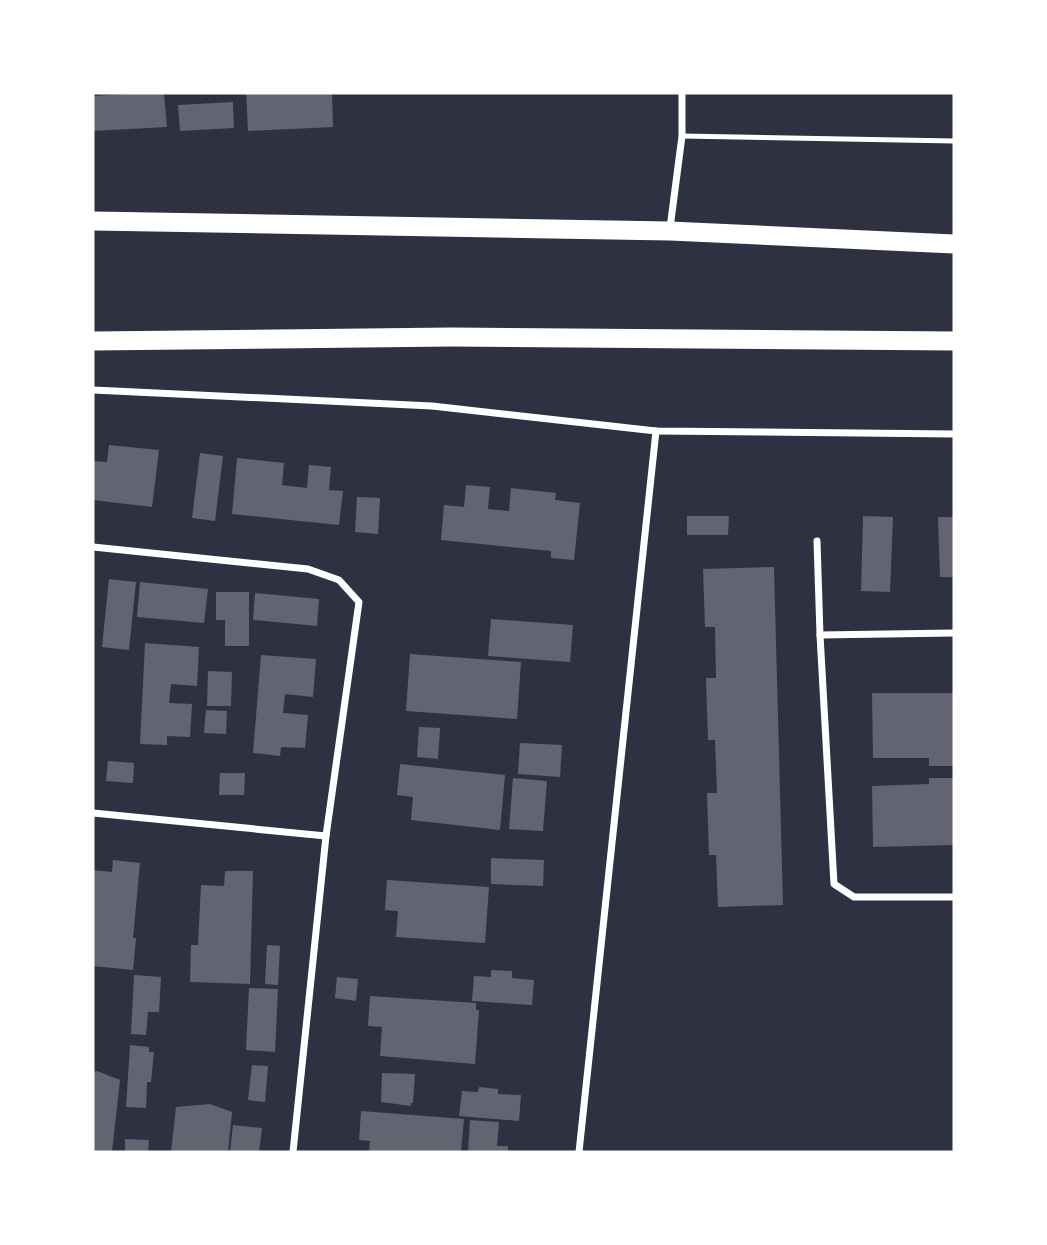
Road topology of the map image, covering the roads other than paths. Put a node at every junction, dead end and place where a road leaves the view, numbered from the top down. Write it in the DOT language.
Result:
graph roads {
  1 [pos="682,93"];
  2 [pos="682,136"];
  3 [pos="954,141"];
  4 [pos="93,220"];
  5 [pos="670,231"];
  6 [pos="954,244"];
  7 [pos="93,341"];
  8 [pos="954,341"];
  9 [pos="93,390"];
  10 [pos="656,431"];
  11 [pos="954,434"];
  12 [pos="817,541"];
  13 [pos="93,547"];
  14 [pos="954,633"];
  15 [pos="820,635"];
  16 [pos="93,813"];
  17 [pos="326,836"];
  18 [pos="954,897"];
  19 [pos="293,1152"];
  20 [pos="579,1152"];
  1 -- 2 [label="street"];
  2 -- 3 [label="lane"];
  2 -- 5 [label="street"];
  4 -- 5 [label="highway"];
  5 -- 6 [label="highway"];
  7 -- 8 [label="highway"];
  9 -- 10 [label="street"];
  10 -- 11 [label="street"];
  10 -- 20 [label="street"];
  12 -- 15 [label="street"];
  13 -- 17 [label="street"];
  14 -- 15 [label="street"];
  15 -- 18 [label="street"];
  16 -- 17 [label="street"];
  17 -- 19 [label="street"];
}
